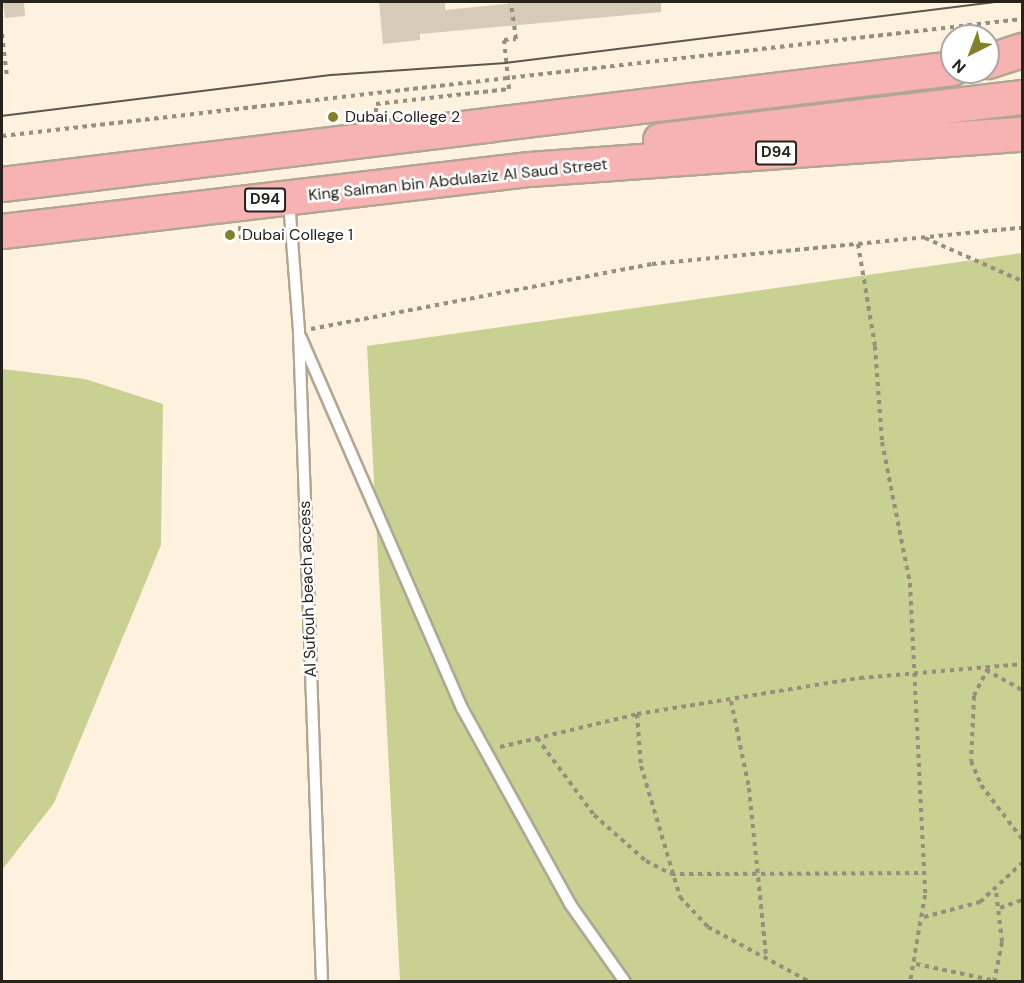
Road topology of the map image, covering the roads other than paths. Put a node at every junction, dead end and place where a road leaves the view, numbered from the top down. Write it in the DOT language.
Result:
graph roads {
  1 [pos="1023,50"];
  2 [pos="1000,58"];
  3 [pos="1023,60"];
  4 [pos="1000,61"];
  5 [pos="940,70"];
  6 [pos="1023,97"];
  7 [pos="1023,134"];
  8 [pos="529,169"];
  9 [pos="2,184"];
  10 [pos="289,197"];
  11 [pos="2,231"];
  12 [pos="299,332"];
  13 [pos="322,981"];
  14 [pos="625,981"];
  1 -- 2 [label="main road"];
  3 -- 4 [label="main road"];
  5 -- 9 [label="main road"];
  6 -- 8 [label="main road"];
  7 -- 8 [label="main road, King Salman bin Abdulaziz Al Saud Street / D94"];
  8 -- 10 [label="main road, King Salman bin Abdulaziz Al Saud Street / D94"];
  10 -- 11 [label="main road, King Salman bin Abdulaziz Al Saud Street / D94"];
  10 -- 12 [label="lane, Al Sufouh beach access"];
  12 -- 13 [label="lane, Al Sufouh beach access"];
  12 -- 14 [label="lane"];
}
